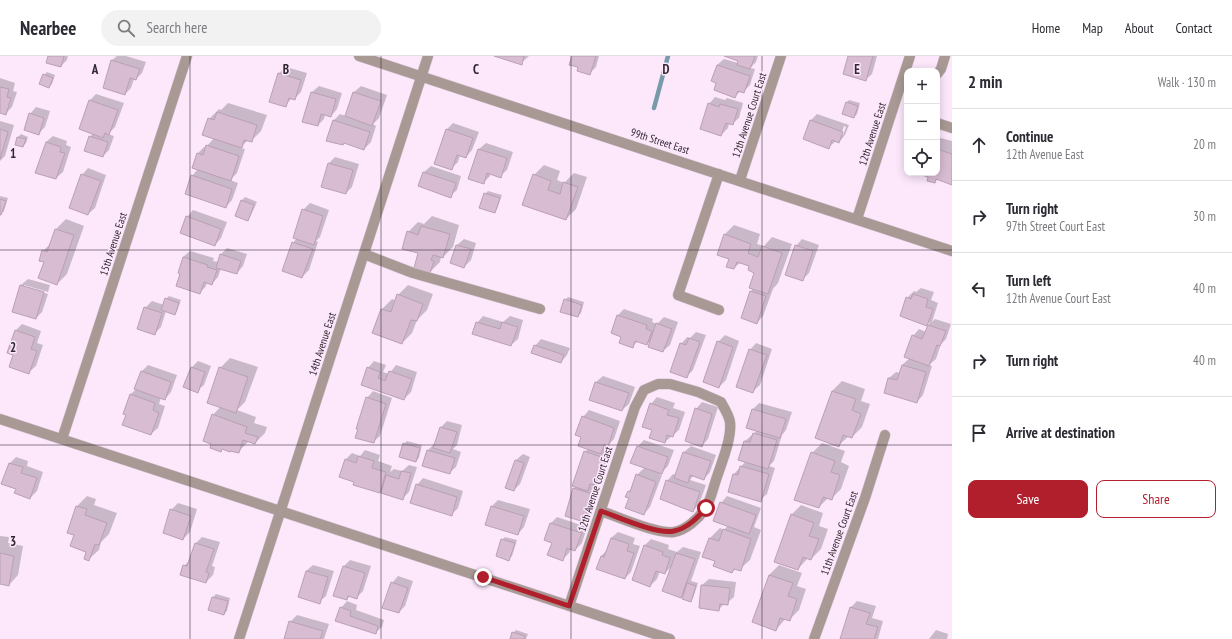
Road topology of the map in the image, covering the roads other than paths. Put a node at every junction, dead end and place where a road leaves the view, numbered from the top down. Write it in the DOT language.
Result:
graph roads {
  1 [pos="186,56"];
  2 [pos="359,56"];
  3 [pos="428,56"];
  4 [pos="780,56"];
  5 [pos="910,56"];
  6 [pos="945,56"];
  7 [pos="940,70"];
  8 [pos="421,76"];
  9 [pos="903,87"];
  10 [pos="940,124"];
  11 [pos="952,128"];
  12 [pos="720,174"];
  13 [pos="740,180"];
  14 [pos="857,219"];
  15 [pos="952,251"];
  16 [pos="364,254"];
  17 [pos="540,309"];
  18 [pos="719,310"];
  19 [pos="0,419"];
  20 [pos="885,435"];
  21 [pos="62,439"];
  22 [pos="281,511"];
  23 [pos="601,511"];
  24 [pos="569,606"];
  25 [pos="239,639"];
  26 [pos="670,639"];
  27 [pos="814,639"];
  1 -- 21 [label="street, 15th Avenue East"];
  2 -- 8 [label="street, 99th Street East"];
  3 -- 8 [label="street, 14th Avenue East"];
  4 -- 13 [label="street, 12th Avenue Court East"];
  5 -- 9 [label="street, 12th Avenue East"];
  6 -- 7 [label="street"];
  8 -- 12 [label="street, 99th Street East"];
  8 -- 16 [label="street, 14th Avenue East"];
  9 -- 14 [label="street, 12th Avenue East"];
  10 -- 11 [label="street"];
  12 -- 13 [label="street, 99th Street East"];
  12 -- 18 [label="street"];
  13 -- 14 [label="street, 99th Street East"];
  14 -- 15 [label="street, 99th Street East"];
  16 -- 17 [label="street"];
  16 -- 22 [label="street, 14th Avenue East"];
  19 -- 21 [label="street"];
  20 -- 27 [label="street, 11th Avenue Court East"];
  21 -- 22 [label="street"];
  22 -- 24 [label="street"];
  22 -- 25 [label="street, 14th Avenue East"];
  23 -- 23 [label="street, 12th Avenue Court East"];
  23 -- 24 [label="street, 12th Avenue Court East"];
  24 -- 26 [label="street"];
}
